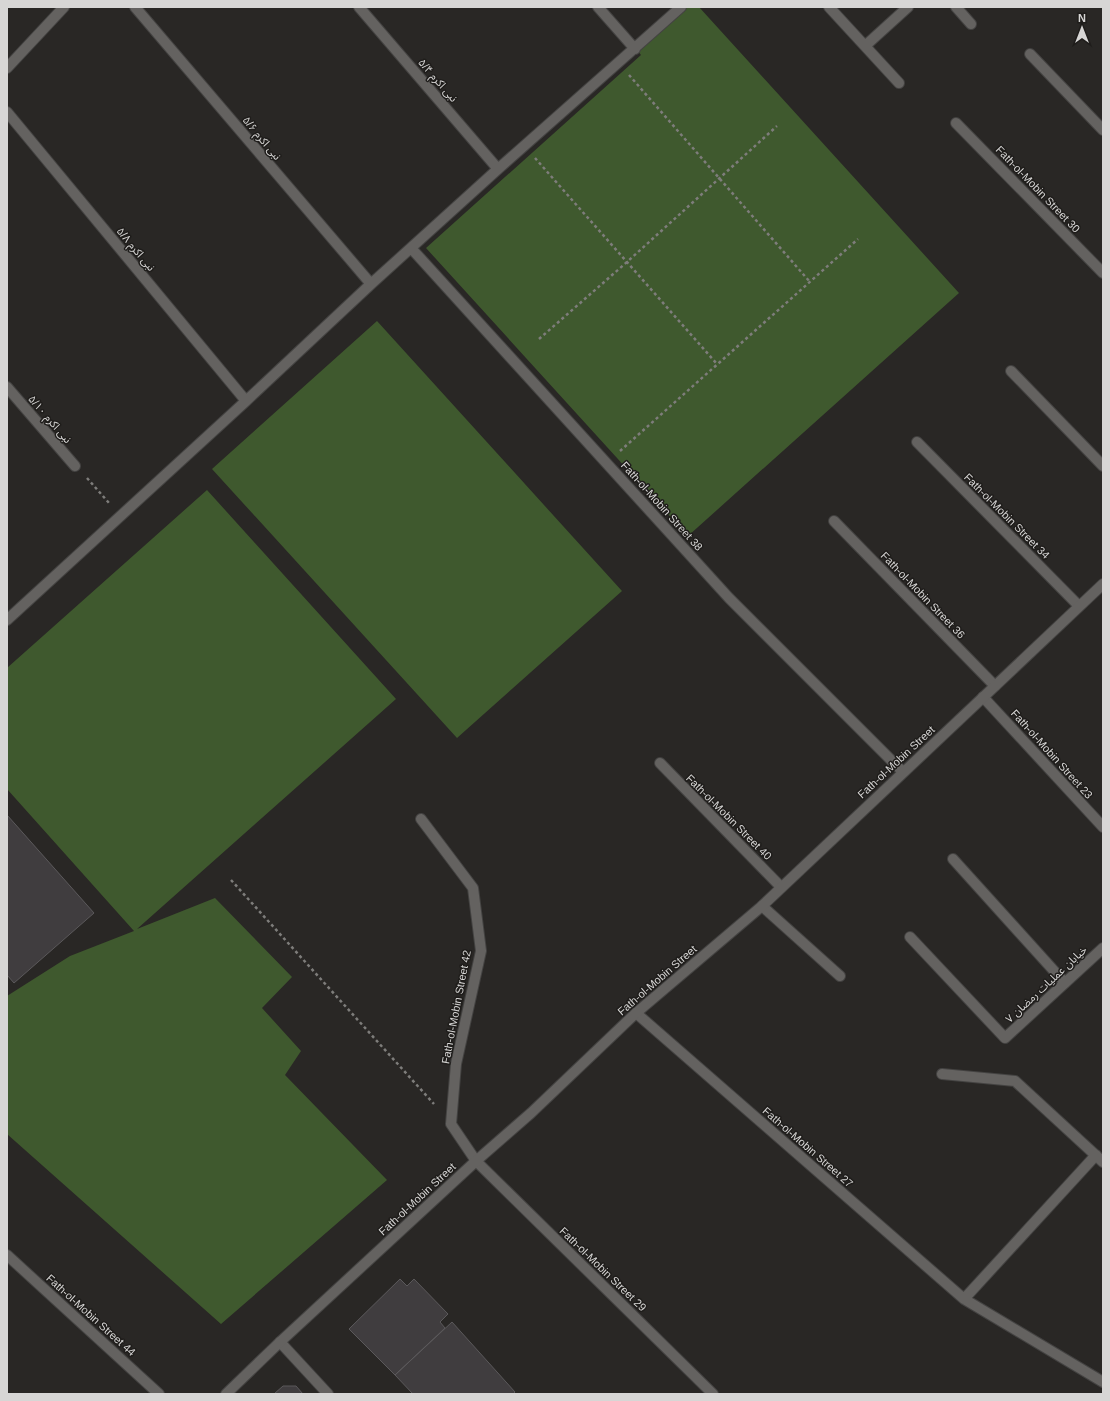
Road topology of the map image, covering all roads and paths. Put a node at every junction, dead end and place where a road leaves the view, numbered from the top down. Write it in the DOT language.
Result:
graph roads {
  1 [pos="64,7"];
  2 [pos="135,7"];
  3 [pos="359,7"];
  4 [pos="598,7"];
  5 [pos="681,7"];
  6 [pos="829,7"];
  7 [pos="908,7"];
  8 [pos="956,7"];
  9 [pos="971,24"];
  10 [pos="865,46"];
  11 [pos="635,49"];
  12 [pos="1030,54"];
  13 [pos="618,63"];
  14 [pos="7,68"];
  15 [pos="899,83"];
  16 [pos="7,112"];
  17 [pos="956,123"];
  18 [pos="777,126"];
  19 [pos="1103,130"];
  20 [pos="524,146"];
  21 [pos="498,169"];
  22 [pos="720,177"];
  23 [pos="858,239"];
  24 [pos="411,248"];
  25 [pos="627,262"];
  26 [pos="1103,273"];
  27 [pos="810,282"];
  28 [pos="371,284"];
  29 [pos="539,339"];
  30 [pos="717,364"];
  31 [pos="1011,371"];
  32 [pos="7,387"];
  33 [pos="246,401"];
  34 [pos="917,442"];
  35 [pos="607,463"];
  36 [pos="76,466"];
  37 [pos="1103,466"];
  38 [pos="121,516"];
  39 [pos="834,521"];
  40 [pos="1103,584"];
  41 [pos="1080,606"];
  42 [pos="7,620"];
  43 [pos="995,686"];
  44 [pos="983,696"];
  45 [pos="660,763"];
  46 [pos="903,772"];
  47 [pos="421,819"];
  48 [pos="1103,827"];
  49 [pos="953,859"];
  50 [pos="231,880"];
  51 [pos="781,887"];
  52 [pos="762,906"];
  53 [pos="910,937"];
  54 [pos="1103,948"];
  55 [pos="840,976"];
  56 [pos="1065,983"];
  57 [pos="636,1013"];
  58 [pos="942,1074"];
  59 [pos="451,1124"];
  60 [pos="1099,1159"];
  61 [pos="476,1161"];
  62 [pos="7,1254"];
  63 [pos="964,1299"];
  64 [pos="280,1342"];
  65 [pos="1103,1382"];
  66 [pos="159,1394"];
  67 [pos="226,1394"];
  68 [pos="328,1394"];
  69 [pos="713,1394"];
  1 -- 14 [label="street"];
  2 -- 28 [label="street, نبی اکرم ۵/۶"];
  3 -- 21 [label="street, نبی اکرم ۵/۴"];
  4 -- 11 [label="street"];
  5 -- 11 [label="street"];
  6 -- 10 [label="street"];
  7 -- 10 [label="street"];
  8 -- 9 [label="street"];
  10 -- 15 [label="street"];
  11 -- 13 [label="street"];
  12 -- 19 [label="street"];
  13 -- 20 [label="street"];
  13 -- 22 [label="path"];
  16 -- 33 [label="street, نبی اکرم ۵/۸"];
  17 -- 26 [label="street, Fath-ol-Mobin Street 30"];
  18 -- 22 [label="path"];
  20 -- 21 [label="street"];
  20 -- 25 [label="path"];
  21 -- 24 [label="street"];
  22 -- 25 [label="path"];
  22 -- 27 [label="path"];
  23 -- 27 [label="path"];
  24 -- 28 [label="street"];
  24 -- 35 [label="street, Fath-ol-Mobin Street 38"];
  25 -- 29 [label="path"];
  25 -- 30 [label="path"];
  27 -- 30 [label="path"];
  28 -- 33 [label="street"];
  30 -- 35 [label="path"];
  31 -- 37 [label="street"];
  32 -- 36 [label="street, نبی اکرم ۵/۱۰"];
  33 -- 38 [label="street"];
  34 -- 41 [label="street, Fath-ol-Mobin Street 34"];
  35 -- 46 [label="street, Fath-ol-Mobin Street 38"];
  36 -- 38 [label="path"];
  38 -- 42 [label="street"];
  39 -- 43 [label="street, Fath-ol-Mobin Street 36"];
  40 -- 41 [label="street, Fath-ol-Mobin Street"];
  41 -- 43 [label="street, Fath-ol-Mobin Street"];
  43 -- 44 [label="street, Fath-ol-Mobin Street"];
  44 -- 46 [label="street, Fath-ol-Mobin Street"];
  44 -- 48 [label="street, Fath-ol-Mobin Street 23"];
  45 -- 51 [label="street, Fath-ol-Mobin Street 40"];
  46 -- 51 [label="street, Fath-ol-Mobin Street"];
  47 -- 59 [label="street, Fath-ol-Mobin Street 42"];
  49 -- 56 [label="street"];
  50 -- 59 [label="path"];
  51 -- 52 [label="street, Fath-ol-Mobin Street"];
  52 -- 55 [label="street"];
  52 -- 57 [label="street, Fath-ol-Mobin Street"];
  53 -- 56 [label="street, خیابان عملیات رمضان ۷"];
  54 -- 56 [label="street, خیابان عملیات رمضان ۷"];
  57 -- 61 [label="street, Fath-ol-Mobin Street"];
  57 -- 63 [label="street, Fath-ol-Mobin Street 27"];
  58 -- 60 [label="street"];
  59 -- 61 [label="street"];
  60 -- 63 [label="street"];
  61 -- 64 [label="street, Fath-ol-Mobin Street"];
  61 -- 69 [label="street, Fath-ol-Mobin Street 29"];
  62 -- 66 [label="street, Fath-ol-Mobin Street 44"];
  63 -- 65 [label="street, Fath-ol-Mobin Street 27"];
  64 -- 67 [label="street, Fath-ol-Mobin Street"];
  64 -- 68 [label="street"];
}
